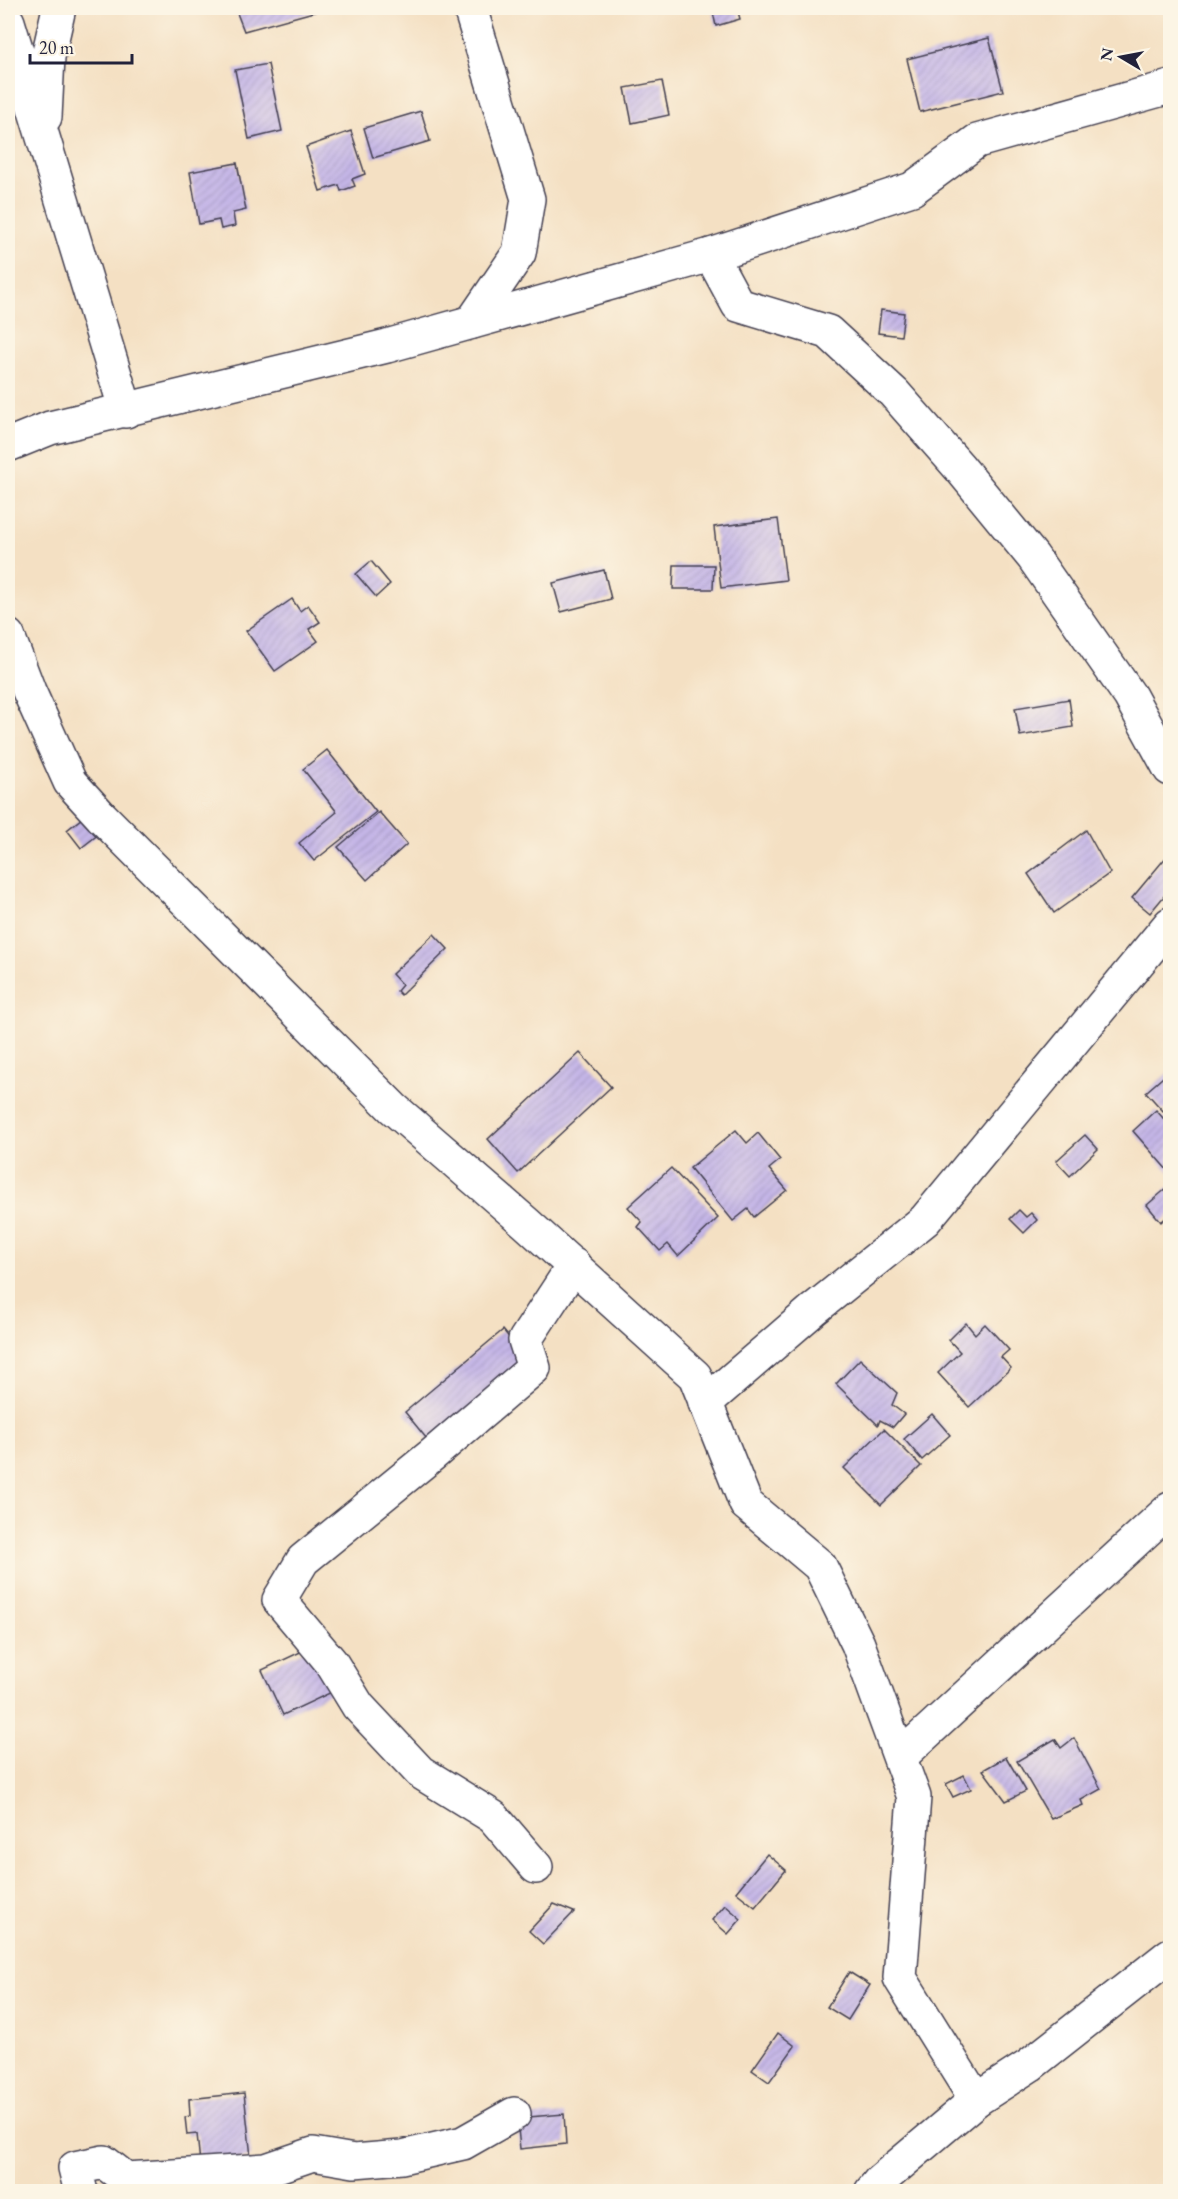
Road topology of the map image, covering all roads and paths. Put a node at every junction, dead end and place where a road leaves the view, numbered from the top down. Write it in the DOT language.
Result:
graph roads {
  1 [pos="59,8"];
  2 [pos="470,8"];
  3 [pos="8,21"];
  4 [pos="1170,87"];
  5 [pos="44,140"];
  6 [pos="711,255"];
  7 [pos="472,322"];
  8 [pos="126,411"];
  9 [pos="8,445"];
  10 [pos="8,636"];
  11 [pos="1170,769"];
  12 [pos="1170,924"];
  13 [pos="574,1265"];
  14 [pos="705,1403"];
  15 [pos="1170,1509"];
  16 [pos="900,1757"];
  17 [pos="536,1867"];
  18 [pos="1170,1955"];
  19 [pos="976,2100"];
  20 [pos="514,2114"];
  21 [pos="81,2192"];
  22 [pos="871,2192"];
  1 -- 5 [label="street"];
  2 -- 7 [label="street"];
  3 -- 5 [label="street"];
  4 -- 6 [label="street"];
  5 -- 8 [label="street"];
  6 -- 7 [label="street"];
  6 -- 11 [label="street"];
  7 -- 8 [label="street"];
  8 -- 9 [label="street"];
  10 -- 13 [label="street"];
  12 -- 14 [label="street"];
  13 -- 14 [label="street"];
  13 -- 17 [label="street"];
  14 -- 16 [label="street"];
  15 -- 16 [label="street"];
  16 -- 19 [label="street"];
  18 -- 19 [label="street"];
  19 -- 22 [label="street"];
  20 -- 21 [label="street"];
}
